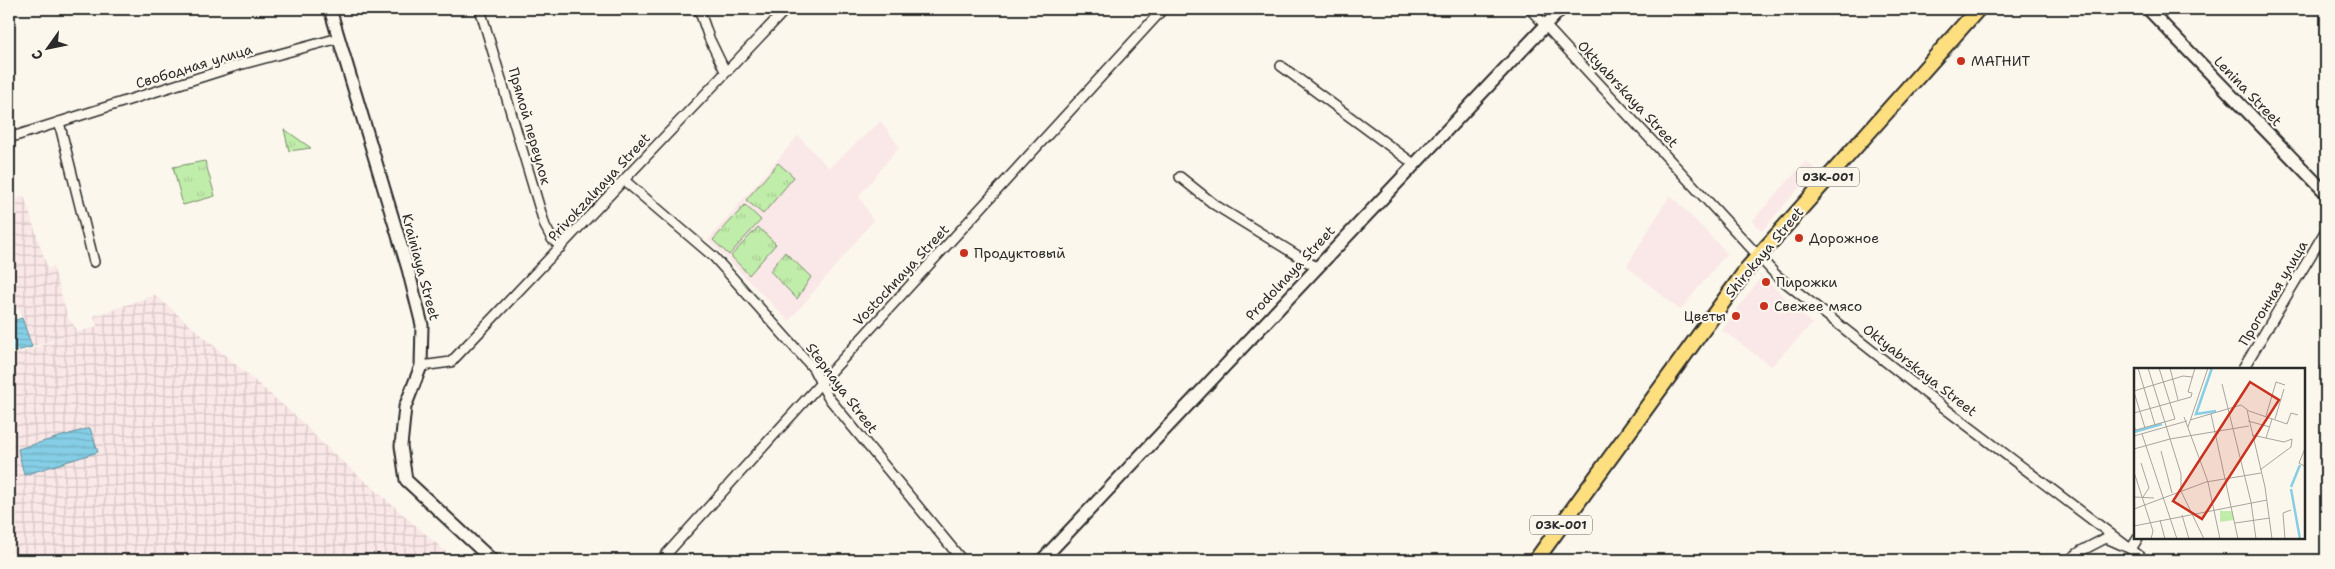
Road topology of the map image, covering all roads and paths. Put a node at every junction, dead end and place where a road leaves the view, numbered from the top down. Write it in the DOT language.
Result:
graph roads {
  1 [pos="330,9"];
  2 [pos="480,9"];
  3 [pos="699,9"];
  4 [pos="786,9"];
  5 [pos="1163,9"];
  6 [pos="1530,9"];
  7 [pos="1561,9"];
  8 [pos="1978,9"];
  9 [pos="2148,9"];
  10 [pos="1544,25"];
  11 [pos="339,38"];
  12 [pos="1280,66"];
  13 [pos="726,71"];
  14 [pos="59,122"];
  15 [pos="9,138"];
  16 [pos="1414,164"];
  17 [pos="1180,177"];
  18 [pos="625,181"];
  19 [pos="2326,193"];
  20 [pos="2326,230"];
  21 [pos="561,248"];
  22 [pos="1758,254"];
  23 [pos="94,262"];
  24 [pos="1316,267"];
  25 [pos="421,366"];
  26 [pos="2244,368"];
  27 [pos="821,384"];
  28 [pos="2137,539"];
  29 [pos="2132,549"];
  30 [pos="492,560"];
  31 [pos="661,560"];
  32 [pos="962,560"];
  33 [pos="1042,560"];
  34 [pos="1536,560"];
  35 [pos="2069,560"];
  36 [pos="2144,560"];
  1 -- 11 [label="street, Krainiaya Street"];
  2 -- 21 [label="street, Прямой переулок"];
  3 -- 13 [label="street"];
  4 -- 13 [label="street, Privokzalnaya Street"];
  5 -- 27 [label="street, Vostochnaya Street"];
  6 -- 10 [label="street, Oktyabrskaya Street"];
  7 -- 10 [label="street, Prodolnaya Street"];
  8 -- 22 [label="main road, Shirokaya Street / 03К-001"];
  9 -- 19 [label="street, Lenina Street"];
  10 -- 16 [label="street, Prodolnaya Street"];
  10 -- 22 [label="street, Oktyabrskaya Street"];
  11 -- 14 [label="street, Свободная улица"];
  11 -- 25 [label="street, Krainiaya Street"];
  12 -- 16 [label="street"];
  13 -- 18 [label="street, Privokzalnaya Street"];
  14 -- 15 [label="street, Свободная улица"];
  14 -- 23 [label="street"];
  16 -- 24 [label="street, Prodolnaya Street"];
  17 -- 24 [label="street"];
  18 -- 21 [label="street, Privokzalnaya Street"];
  18 -- 27 [label="street, Stepnaya Street"];
  20 -- 26 [label="street, Прогонная улица"];
  21 -- 25 [label="street, Privokzalnaya Street"];
  22 -- 29 [label="street, Oktyabrskaya Street"];
  22 -- 34 [label="main road, Shirokaya Street / 03К-001"];
  24 -- 33 [label="street, Prodolnaya Street"];
  25 -- 30 [label="street, Krainiaya Street"];
  27 -- 31 [label="street, Vostochnaya Street"];
  27 -- 32 [label="street, Stepnaya Street"];
  28 -- 29 [label="street"];
  29 -- 35 [label="street"];
  29 -- 36 [label="street, Oktyabrskaya Street"];
}
